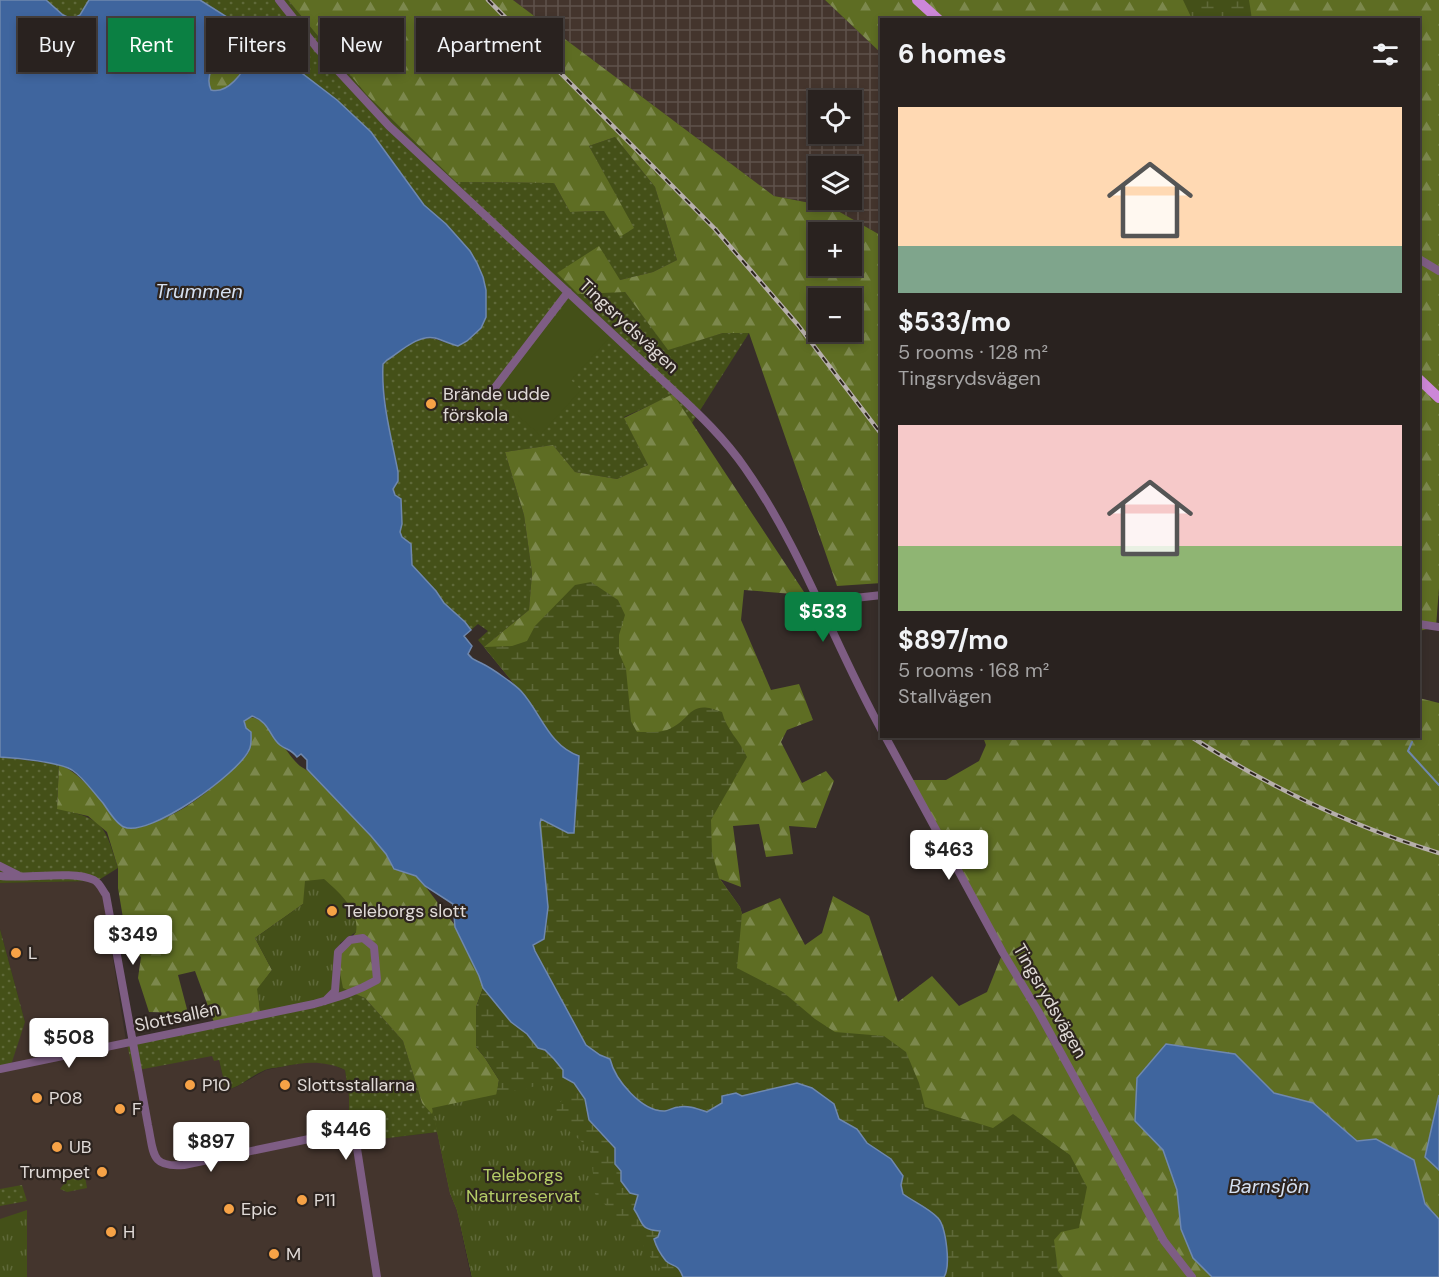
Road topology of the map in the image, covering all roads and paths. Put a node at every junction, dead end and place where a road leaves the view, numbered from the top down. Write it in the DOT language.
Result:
graph roads {
  1 [pos="279,0"];
  2 [pos="917,0"];
  3 [pos="937,18"];
  4 [pos="1420,260"];
  5 [pos="1439,271"];
  6 [pos="568,292"];
  7 [pos="1420,380"];
  8 [pos="487,398"];
  9 [pos="1439,398"];
  10 [pos="880,595"];
  11 [pos="819,604"];
  12 [pos="1420,624"];
  13 [pos="1439,627"];
  14 [pos="880,727"];
  15 [pos="886,738"];
  16 [pos="0,866"];
  17 [pos="0,876"];
  18 [pos="24,878"];
  19 [pos="325,1001"];
  20 [pos="133,1043"];
  21 [pos="0,1069"];
  22 [pos="377,1277"];
  23 [pos="1192,1277"];
  1 -- 6 [label="street, Tingsrydsvägen"];
  2 -- 3 [label="main road"];
  4 -- 5 [label="street"];
  6 -- 8 [label="street"];
  6 -- 11 [label="street, Tingsrydsvägen"];
  7 -- 9 [label="main road"];
  10 -- 11 [label="street"];
  11 -- 14 [label="street, Tingsrydsvägen"];
  12 -- 13 [label="street"];
  15 -- 23 [label="street, Tingsrydsvägen"];
  16 -- 18 [label="street"];
  17 -- 18 [label="street"];
  18 -- 20 [label="street"];
  19 -- 19 [label="street, Slottsallén"];
  19 -- 20 [label="street, Slottsallén"];
  20 -- 21 [label="street, Slottsallén"];
  20 -- 22 [label="street"];
}
